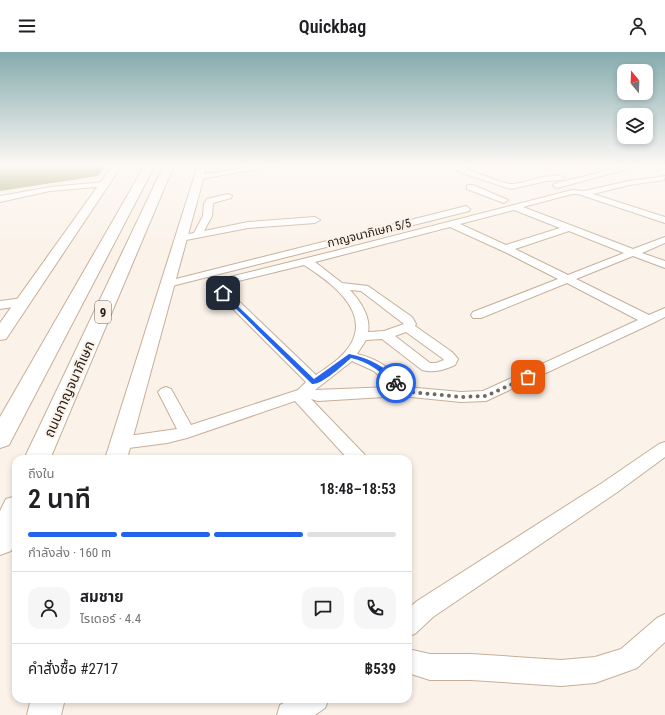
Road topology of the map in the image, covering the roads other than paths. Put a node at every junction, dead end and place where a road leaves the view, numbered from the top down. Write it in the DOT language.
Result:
graph roads {
  1 [pos="15,196"];
  2 [pos="97,196"];
  3 [pos="133,196"];
  4 [pos="155,196"];
  5 [pos="194,196"];
  6 [pos="228,196"];
  7 [pos="496,196"];
  8 [pos="545,196"];
  9 [pos="590,196"];
  10 [pos="0,199"];
  11 [pos="510,201"];
  12 [pos="488,203"];
  13 [pos="473,207"];
  14 [pos="315,220"];
  15 [pos="665,220"];
  16 [pos="451,224"];
  17 [pos="271,225"];
  18 [pos="570,228"];
  19 [pos="284,233"];
  20 [pos="198,234"];
  21 [pos="181,238"];
  22 [pos="665,240"];
  23 [pos="505,249"];
  24 [pos="632,252"];
  25 [pos="306,261"];
  26 [pos="665,265"];
  27 [pos="566,279"];
  28 [pos="168,284"];
  29 [pos="340,286"];
  30 [pos="382,301"];
  31 [pos="23,302"];
  32 [pos="0,305"];
  33 [pos="358,307"];
  34 [pos="665,312"];
  35 [pos="477,315"];
  36 [pos="649,320"];
  37 [pos="408,327"];
  38 [pos="0,335"];
  39 [pos="385,335"];
  40 [pos="361,336"];
  41 [pos="349,356"];
  42 [pos="305,390"];
  43 [pos="401,391"];
  44 [pos="166,392"];
  45 [pos="187,432"];
  46 [pos="0,439"];
  47 [pos="121,443"];
  48 [pos="665,448"];
  49 [pos="39,455"];
  50 [pos="117,455"];
  51 [pos="355,455"];
  52 [pos="12,516"];
  53 [pos="0,542"];
  54 [pos="412,621"];
  55 [pos="665,626"];
  56 [pos="412,662"];
  57 [pos="47,703"];
  58 [pos="310,703"];
  59 [pos="44,715"];
  60 [pos="290,715"];
  1 -- 10 [label="street"];
  2 -- 31 [label="main road"];
  3 -- 46 [label="highway, 9"];
  4 -- 49 [label="highway, ถนนกาญจนาภิเษก / 9"];
  5 -- 21 [label="main road"];
  6 -- 20 [label="street"];
  7 -- 11 [label="street"];
  8 -- 11 [label="street"];
  9 -- 15 [label="street"];
  11 -- 12 [label="street"];
  11 -- 16 [label="street"];
  11 -- 18 [label="street"];
  13 -- 28 [label="street, กาญจนาภิเษก 5/5"];
  14 -- 17 [label="street"];
  16 -- 23 [label="street"];
  16 -- 25 [label="street"];
  17 -- 19 [label="street"];
  17 -- 20 [label="street"];
  18 -- 23 [label="street"];
  18 -- 24 [label="street"];
  20 -- 21 [label="street"];
  21 -- 28 [label="main road"];
  22 -- 24 [label="street"];
  23 -- 27 [label="street"];
  24 -- 26 [label="street"];
  24 -- 27 [label="street"];
  25 -- 29 [label="street"];
  25 -- 42 [label="street"];
  27 -- 35 [label="street"];
  27 -- 36 [label="street"];
  28 -- 47 [label="main road"];
  29 -- 30 [label="street"];
  29 -- 33 [label="street"];
  30 -- 33 [label="street"];
  30 -- 37 [label="street"];
  31 -- 32 [label="street"];
  31 -- 38 [label="main road"];
  33 -- 40 [label="street"];
  34 -- 36 [label="street"];
  36 -- 43 [label="street"];
  37 -- 39 [label="street"];
  37 -- 39 [label="street"];
  39 -- 40 [label="street"];
  40 -- 41 [label="street"];
  41 -- 42 [label="street"];
  41 -- 43 [label="street"];
  42 -- 43 [label="street"];
  42 -- 45 [label="street"];
  42 -- 51 [label="street"];
  44 -- 45 [label="street"];
  45 -- 47 [label="street"];
  47 -- 50 [label="main road"];
  48 -- 54 [label="street"];
  52 -- 53 [label="highway"];
  55 -- 56 [label="street"];
  57 -- 59 [label="main road"];
  58 -- 60 [label="street"];
}
